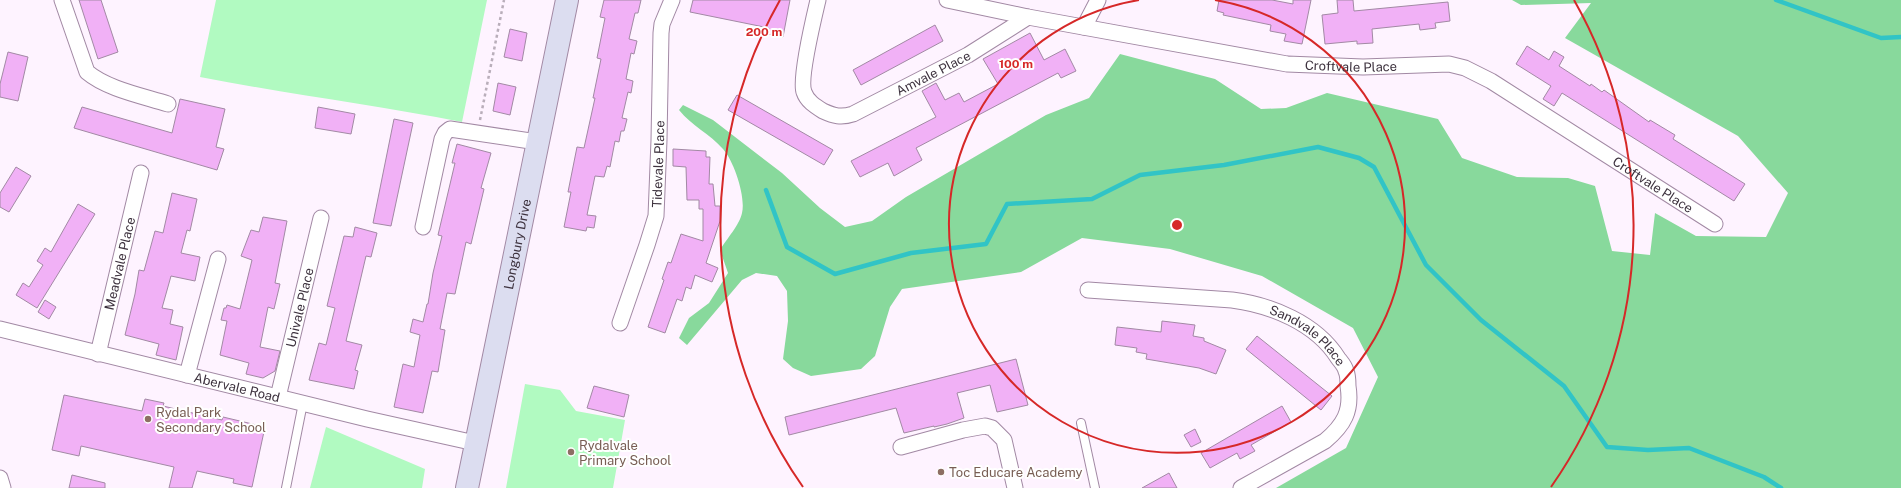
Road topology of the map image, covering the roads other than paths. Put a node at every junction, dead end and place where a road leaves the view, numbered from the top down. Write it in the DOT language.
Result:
graph roads {
  1 [pos="62,0"];
  2 [pos="567,0"];
  3 [pos="672,0"];
  4 [pos="818,0"];
  5 [pos="947,0"];
  6 [pos="1098,0"];
  7 [pos="1028,17"];
  8 [pos="1084,27"];
  9 [pos="168,104"];
  10 [pos="537,142"];
  11 [pos="141,173"];
  12 [pos="321,218"];
  13 [pos="1715,224"];
  14 [pos="423,227"];
  15 [pos="218,260"];
  16 [pos="1088,290"];
  17 [pos="620,323"];
  18 [pos="0,329"];
  19 [pos="98,354"];
  20 [pos="187,375"];
  21 [pos="278,397"];
  22 [pos="303,403"];
  23 [pos="1080,422"];
  24 [pos="475,443"];
  25 [pos="901,447"];
  26 [pos="0,478"];
  27 [pos="3,488"];
  28 [pos="286,488"];
  29 [pos="467,488"];
  30 [pos="1015,488"];
  31 [pos="1095,488"];
  32 [pos="1241,488"];
  1 -- 9 [label="street"];
  2 -- 10 [label="street, Longbury Drive"];
  3 -- 17 [label="street, Tidevale Place"];
  4 -- 7 [label="street, Amvale Place"];
  5 -- 7 [label="street, Croftvale Place"];
  6 -- 8 [label="street"];
  7 -- 8 [label="street, Croftvale Place"];
  8 -- 13 [label="street, Croftvale Place"];
  10 -- 14 [label="street"];
  10 -- 24 [label="street, Longbury Drive"];
  11 -- 19 [label="street, Meadvale Place"];
  12 -- 21 [label="street, Univale Place"];
  15 -- 20 [label="street"];
  16 -- 32 [label="street, Sandvale Place"];
  18 -- 19 [label="street, Abervale Road"];
  19 -- 20 [label="street, Abervale Road"];
  20 -- 21 [label="street, Abervale Road"];
  21 -- 22 [label="street, Abervale Road"];
  22 -- 24 [label="street, Abervale Road"];
  22 -- 28 [label="lane"];
  23 -- 31 [label="lane"];
  24 -- 29 [label="street, Longbury Drive"];
  25 -- 30 [label="street"];
  26 -- 27 [label="street"];
}
